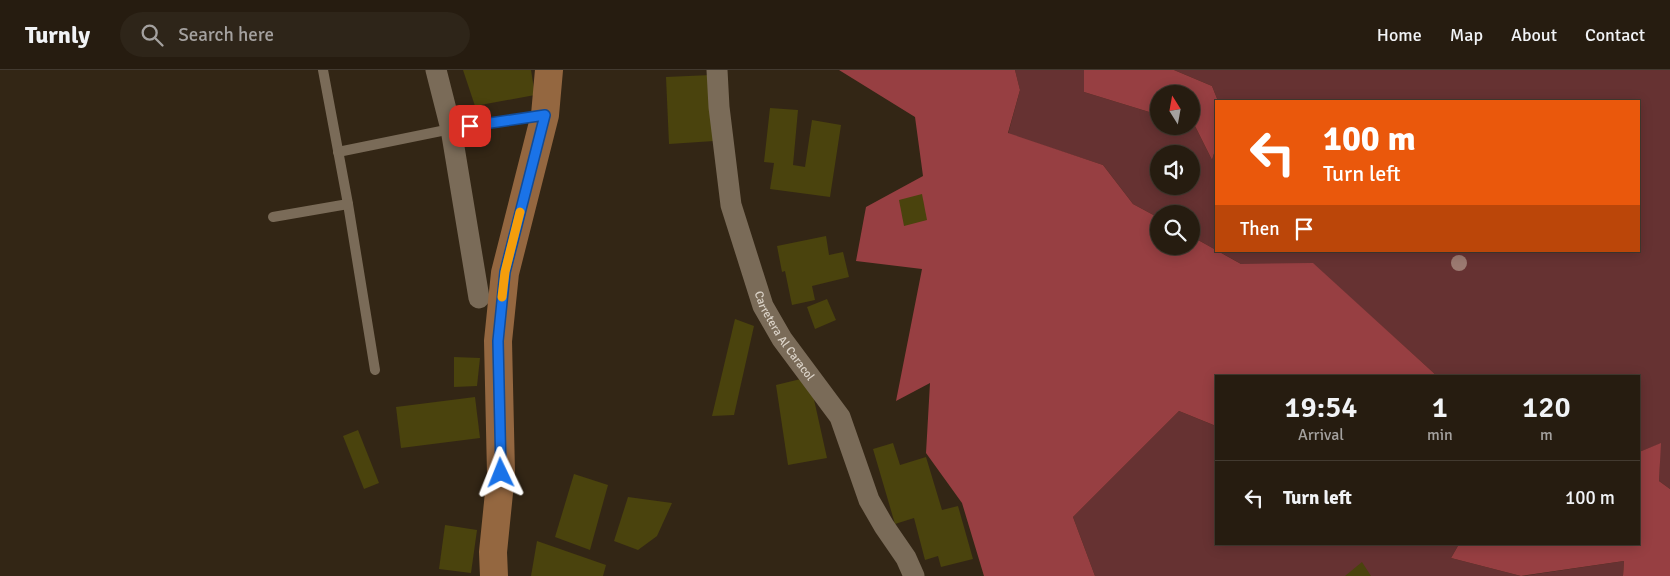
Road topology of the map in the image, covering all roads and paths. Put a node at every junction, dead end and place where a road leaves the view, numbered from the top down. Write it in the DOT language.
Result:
graph roads {
  1 [pos="323,70"];
  2 [pos="436,70"];
  3 [pos="549,70"];
  4 [pos="717,70"];
  5 [pos="545,115"];
  6 [pos="451,129"];
  7 [pos="338,152"];
  8 [pos="348,204"];
  9 [pos="273,217"];
  10 [pos="478,298"];
  11 [pos="375,370"];
  12 [pos="494,576"];
  13 [pos="914,576"];
  1 -- 7 [label="lane"];
  2 -- 6 [label="street"];
  3 -- 5 [label="street"];
  4 -- 13 [label="street, Carretera Al Caracol"];
  5 -- 6 [label="lane"];
  5 -- 12 [label="street"];
  6 -- 7 [label="lane"];
  6 -- 10 [label="street"];
  7 -- 8 [label="lane"];
  8 -- 9 [label="lane"];
  8 -- 11 [label="lane"];
}
